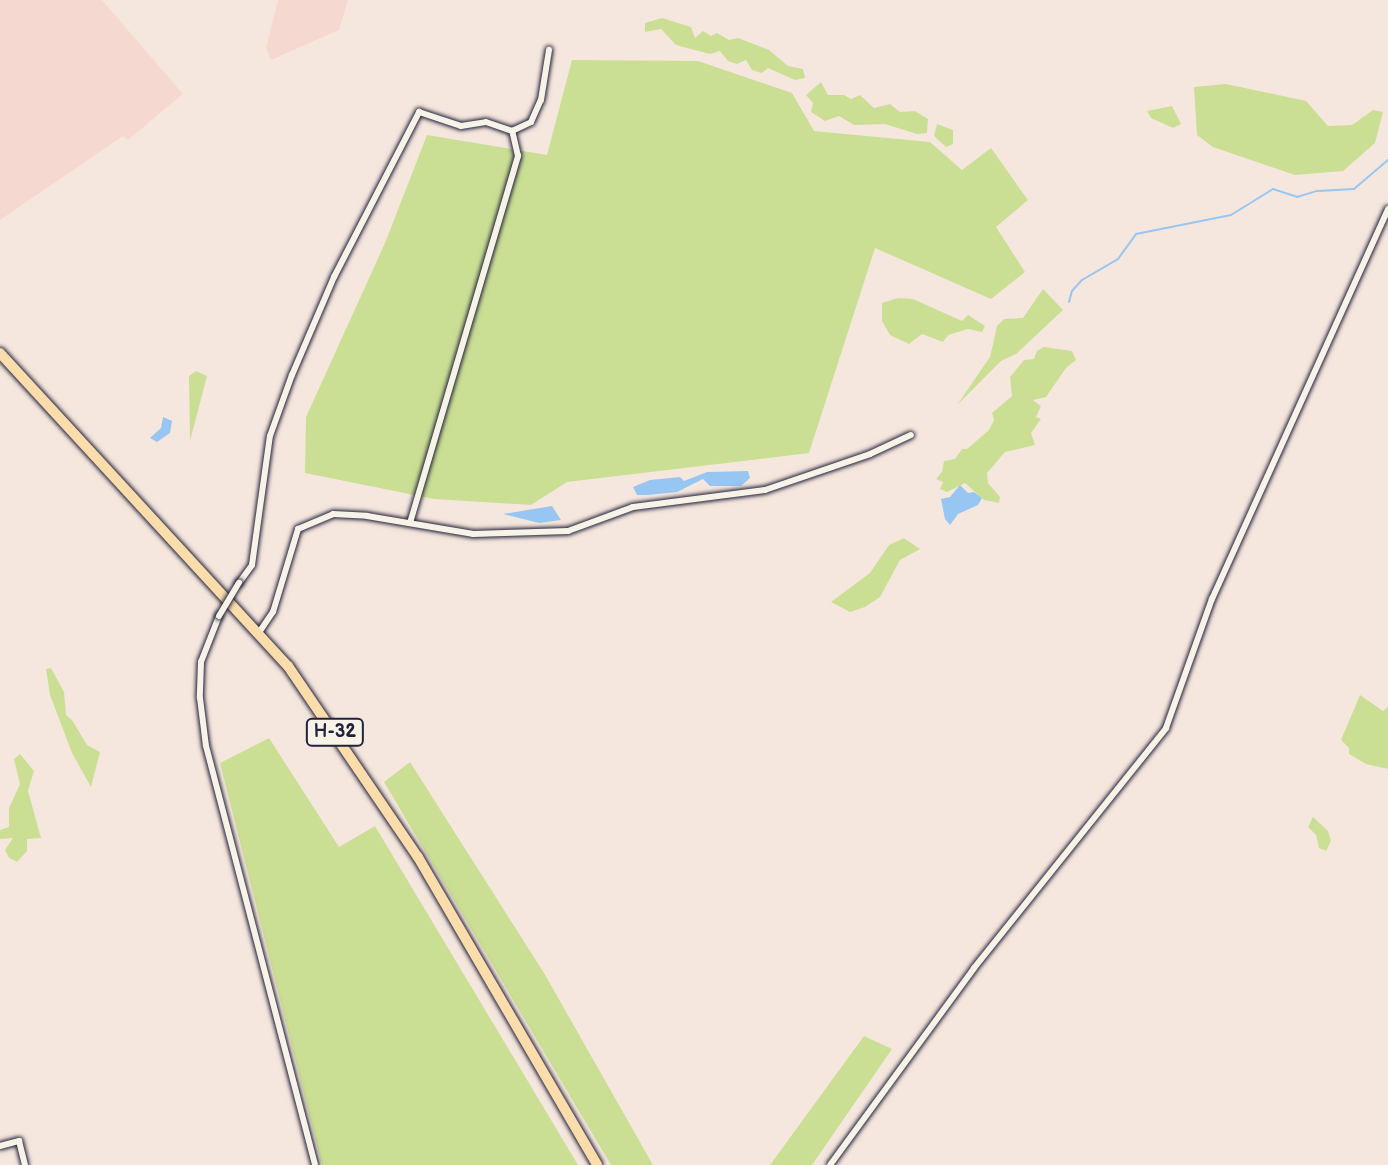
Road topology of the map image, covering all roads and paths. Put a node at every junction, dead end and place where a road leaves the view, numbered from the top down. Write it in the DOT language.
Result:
graph roads {
  1 [pos="549,50"];
  2 [pos="512,131"];
  3 [pos="1388,209"];
  4 [pos="0,353"];
  5 [pos="911,435"];
  6 [pos="410,523"];
  7 [pos="258,634"];
  8 [pos="0,1146"];
  9 [pos="25,1165"];
  10 [pos="315,1165"];
  11 [pos="597,1165"];
  12 [pos="830,1165"];
  1 -- 2 [label="street"];
  2 -- 6 [label="street"];
  2 -- 10 [label="street, bridge"];
  3 -- 12 [label="street"];
  4 -- 7 [label="main road, Н-32"];
  5 -- 6 [label="street"];
  6 -- 7 [label="street"];
  7 -- 11 [label="main road, Н-32"];
  8 -- 9 [label="street"];
}
